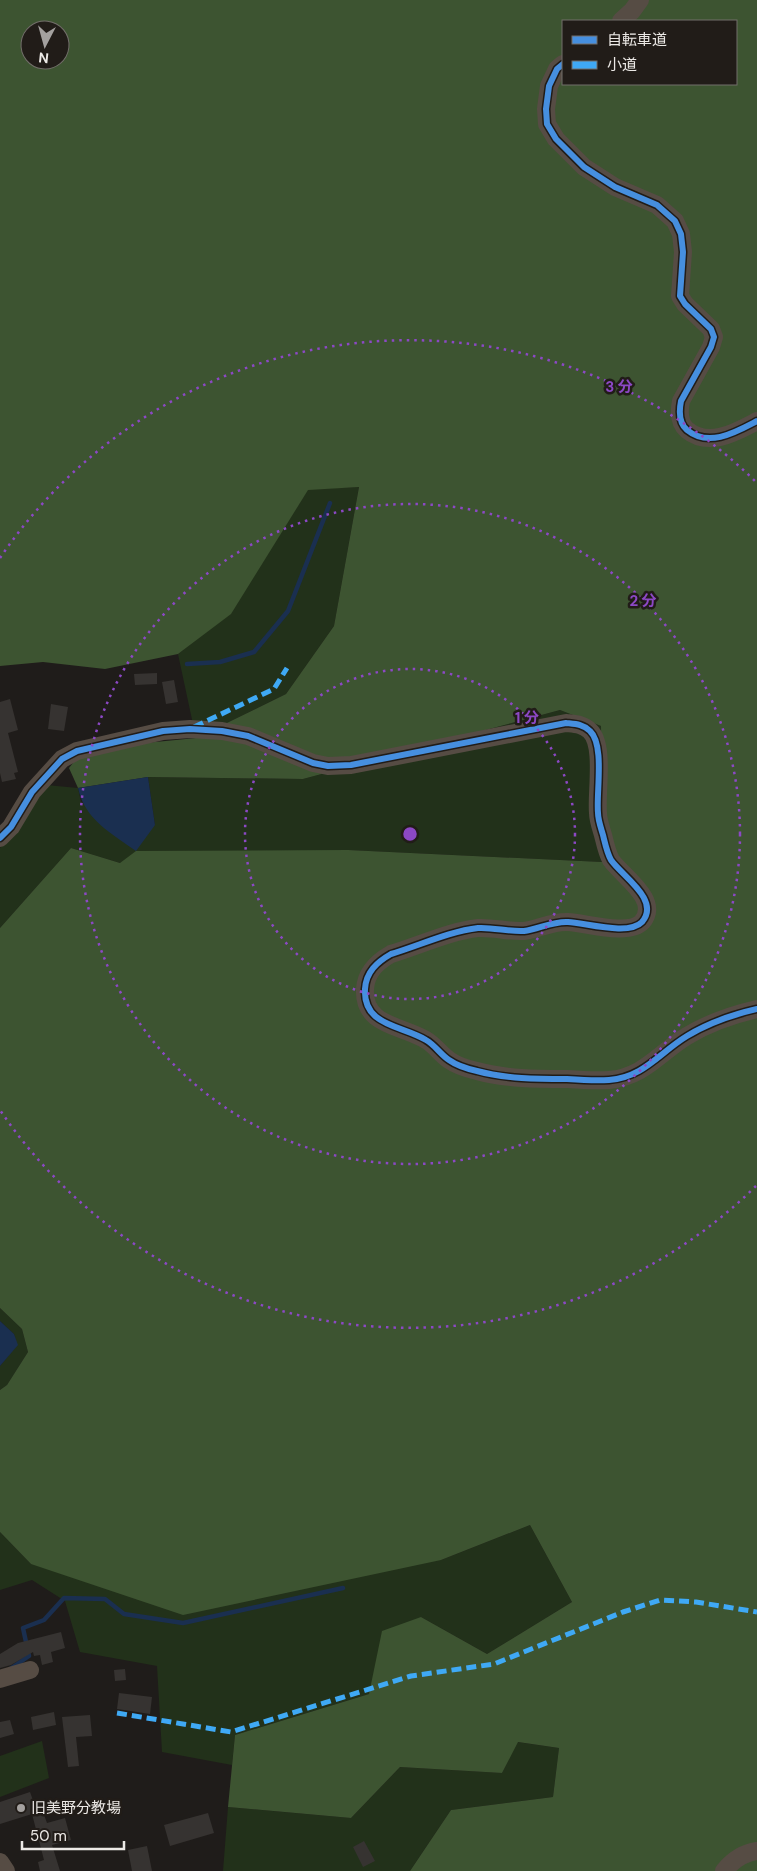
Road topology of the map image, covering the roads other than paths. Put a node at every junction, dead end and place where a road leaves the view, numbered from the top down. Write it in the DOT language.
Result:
graph roads {
  1 [pos="640,0"];
  2 [pos="622,20"];
  3 [pos="562,65"];
  4 [pos="757,421"];
  5 [pos="0,838"];
  6 [pos="757,1008"];
  7 [pos="30,1670"];
  8 [pos="0,1679"];
  9 [pos="757,1851"];
  10 [pos="0,1862"];
  11 [pos="6,1871"];
  12 [pos="724,1871"];
  1 -- 2 [label="street"];
  3 -- 4 [label="street"];
  5 -- 6 [label="street"];
  7 -- 8 [label="street"];
  9 -- 12 [label="street"];
  10 -- 11 [label="street"];
}
